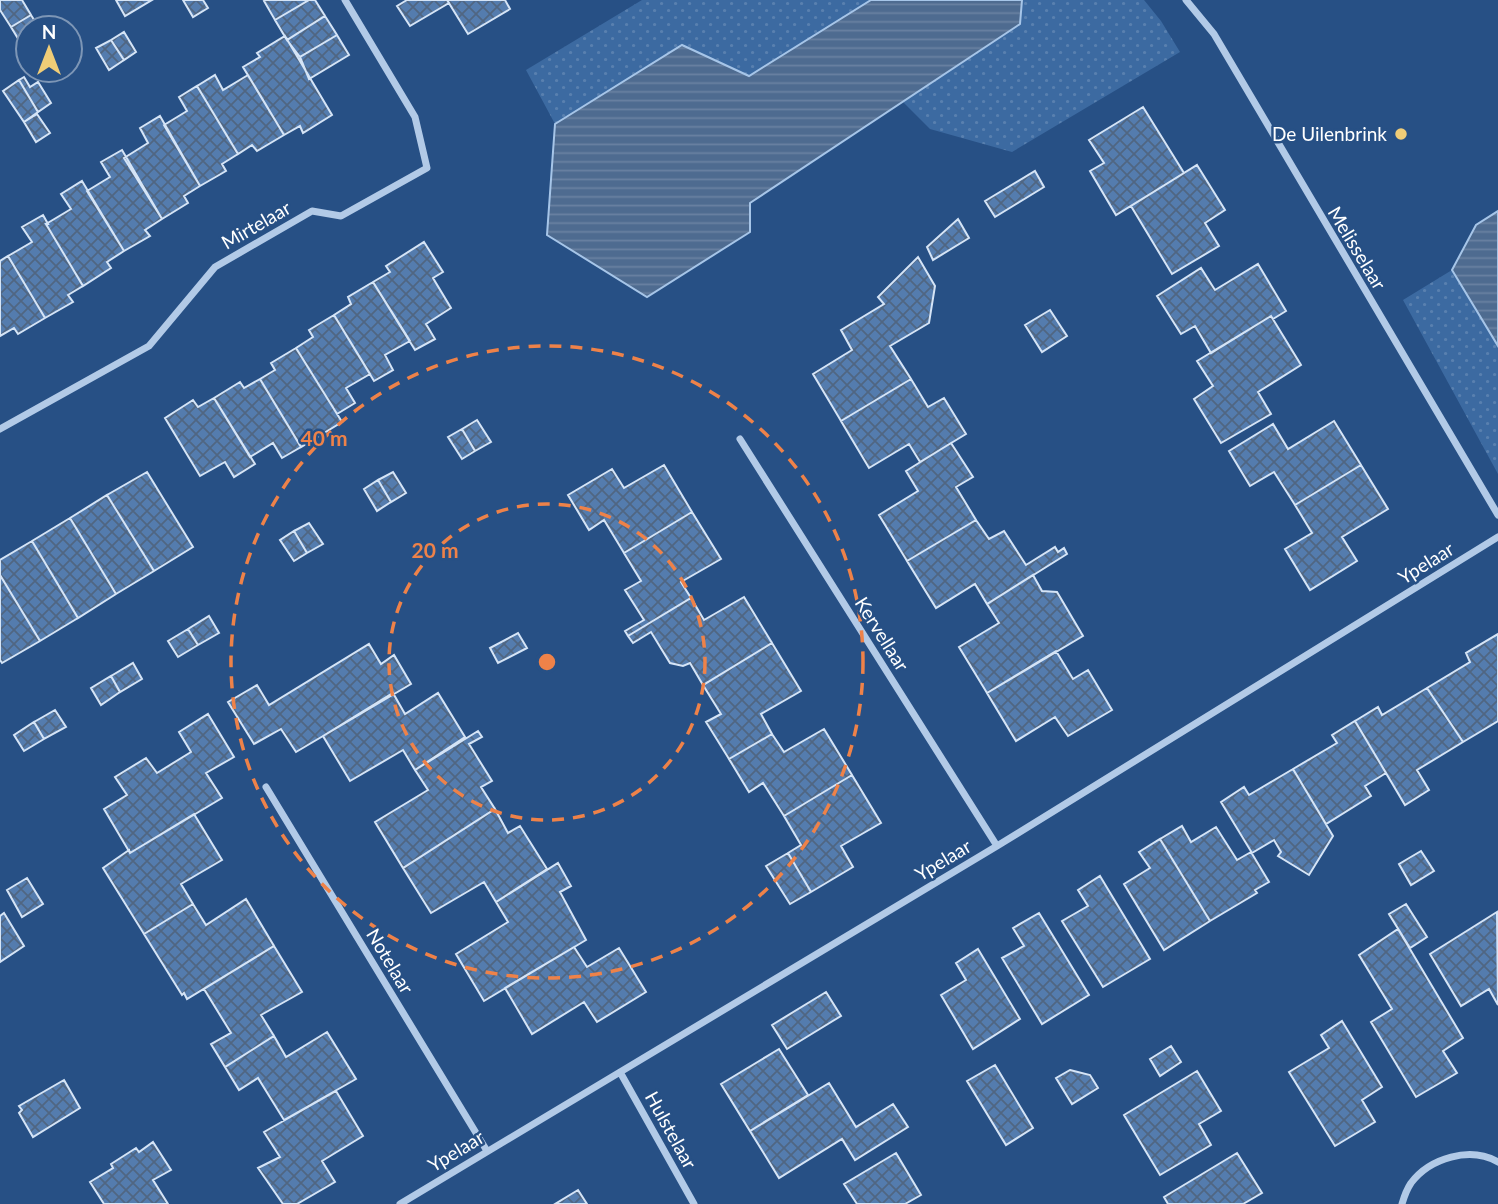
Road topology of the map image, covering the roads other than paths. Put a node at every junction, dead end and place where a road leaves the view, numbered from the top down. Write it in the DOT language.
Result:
graph roads {
  1 [pos="345,0"];
  2 [pos="1186,0"];
  3 [pos="0,429"];
  4 [pos="740,439"];
  5 [pos="1498,515"];
  6 [pos="1498,537"];
  7 [pos="266,788"];
  8 [pos="997,846"];
  9 [pos="621,1072"];
  10 [pos="487,1151"];
  11 [pos="1498,1162"];
  12 [pos="400,1204"];
  13 [pos="694,1204"];
  14 [pos="1402,1204"];
  1 -- 3 [label="street, Mirtelaar"];
  2 -- 5 [label="street, Melisselaar"];
  4 -- 8 [label="street, Kervellaar"];
  6 -- 8 [label="street, Ypelaar"];
  7 -- 10 [label="street, Notelaar"];
  8 -- 9 [label="street, Ypelaar"];
  9 -- 10 [label="street, Ypelaar"];
  9 -- 13 [label="street, Hulstelaar"];
  10 -- 12 [label="street, Ypelaar"];
  11 -- 14 [label="street"];
}
